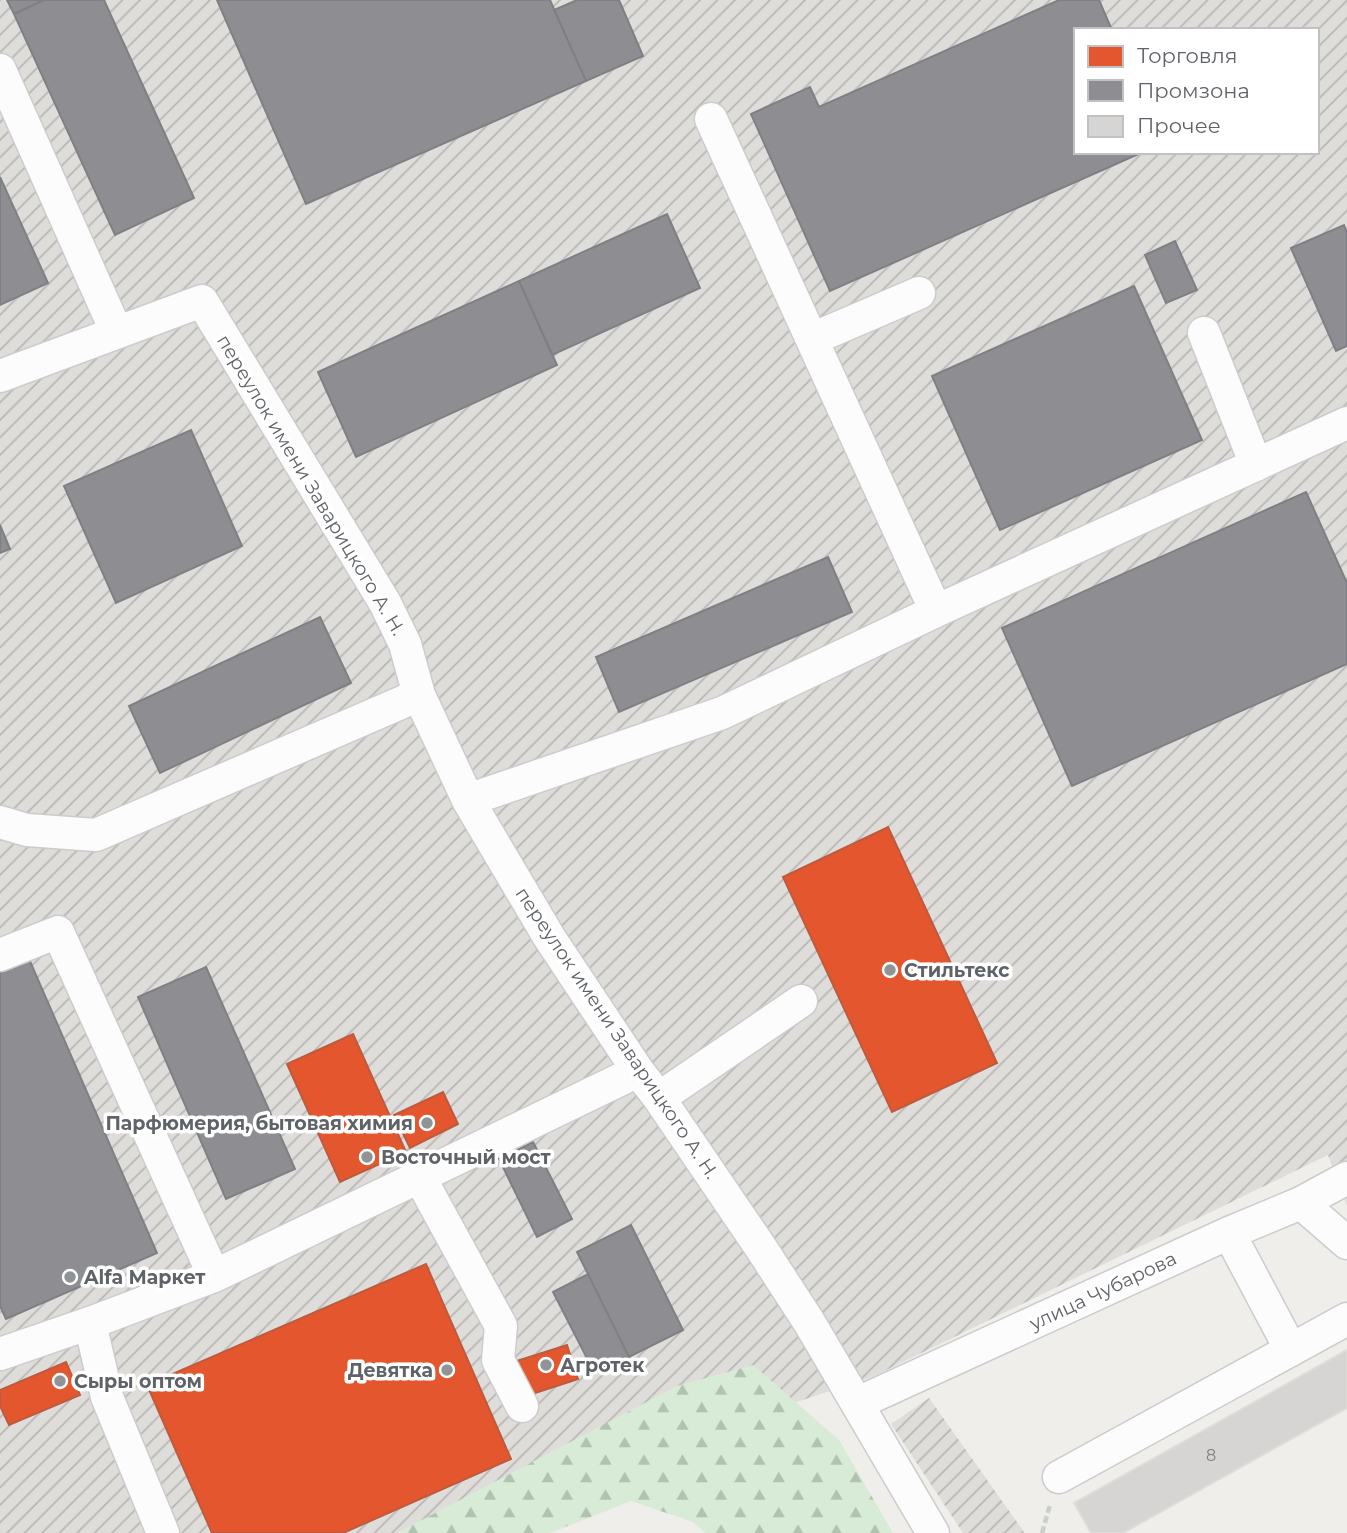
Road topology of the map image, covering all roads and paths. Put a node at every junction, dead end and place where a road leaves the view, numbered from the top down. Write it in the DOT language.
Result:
graph roads {
  1 [pos="0,70"];
  2 [pos="711,119"];
  3 [pos="919,293"];
  4 [pos="117,331"];
  5 [pos="1204,333"];
  6 [pos="812,339"];
  7 [pos="0,376"];
  8 [pos="1347,423"];
  9 [pos="1256,465"];
  10 [pos="936,611"];
  11 [pos="419,695"];
  12 [pos="468,800"];
  13 [pos="0,822"];
  14 [pos="0,955"];
  15 [pos="802,1001"];
  16 [pos="638,1071"];
  17 [pos="659,1098"];
  18 [pos="419,1176"];
  19 [pos="1347,1178"];
  20 [pos="1301,1203"];
  21 [pos="1229,1233"];
  22 [pos="1347,1243"];
  23 [pos="214,1276"];
  24 [pos="1347,1319"];
  25 [pos="90,1323"];
  26 [pos="1291,1350"];
  27 [pos="0,1354"];
  28 [pos="858,1403"];
  29 [pos="522,1406"];
  30 [pos="1059,1478"];
  31 [pos="163,1533"];
  32 [pos="933,1533"];
  1 -- 4 [label="street"];
  2 -- 6 [label="street"];
  3 -- 6 [label="street"];
  4 -- 7 [label="street"];
  4 -- 11 [label="street, переулок имени Заварицкого А. Н."];
  5 -- 9 [label="street"];
  6 -- 10 [label="street"];
  8 -- 9 [label="street"];
  9 -- 10 [label="street"];
  10 -- 12 [label="street"];
  11 -- 12 [label="street, переулок имени Заварицкого А. Н."];
  11 -- 13 [label="street"];
  12 -- 16 [label="street, переулок имени Заварицкого А. Н."];
  14 -- 23 [label="street"];
  15 -- 17 [label="street"];
  16 -- 17 [label="street, переулок имени Заварицкого А. Н."];
  16 -- 18 [label="street"];
  17 -- 28 [label="street, переулок имени Заварицкого А. Н."];
  18 -- 23 [label="street"];
  18 -- 29 [label="street"];
  19 -- 20 [label="street, улица Чубарова"];
  20 -- 21 [label="street, улица Чубарова"];
  20 -- 22 [label="street"];
  21 -- 26 [label="street"];
  21 -- 28 [label="street, улица Чубарова"];
  23 -- 25 [label="street"];
  24 -- 26 [label="street"];
  25 -- 27 [label="street"];
  25 -- 31 [label="street"];
  26 -- 30 [label="street"];
  28 -- 32 [label="street, переулок имени Заварицкого А. Н."];
}
